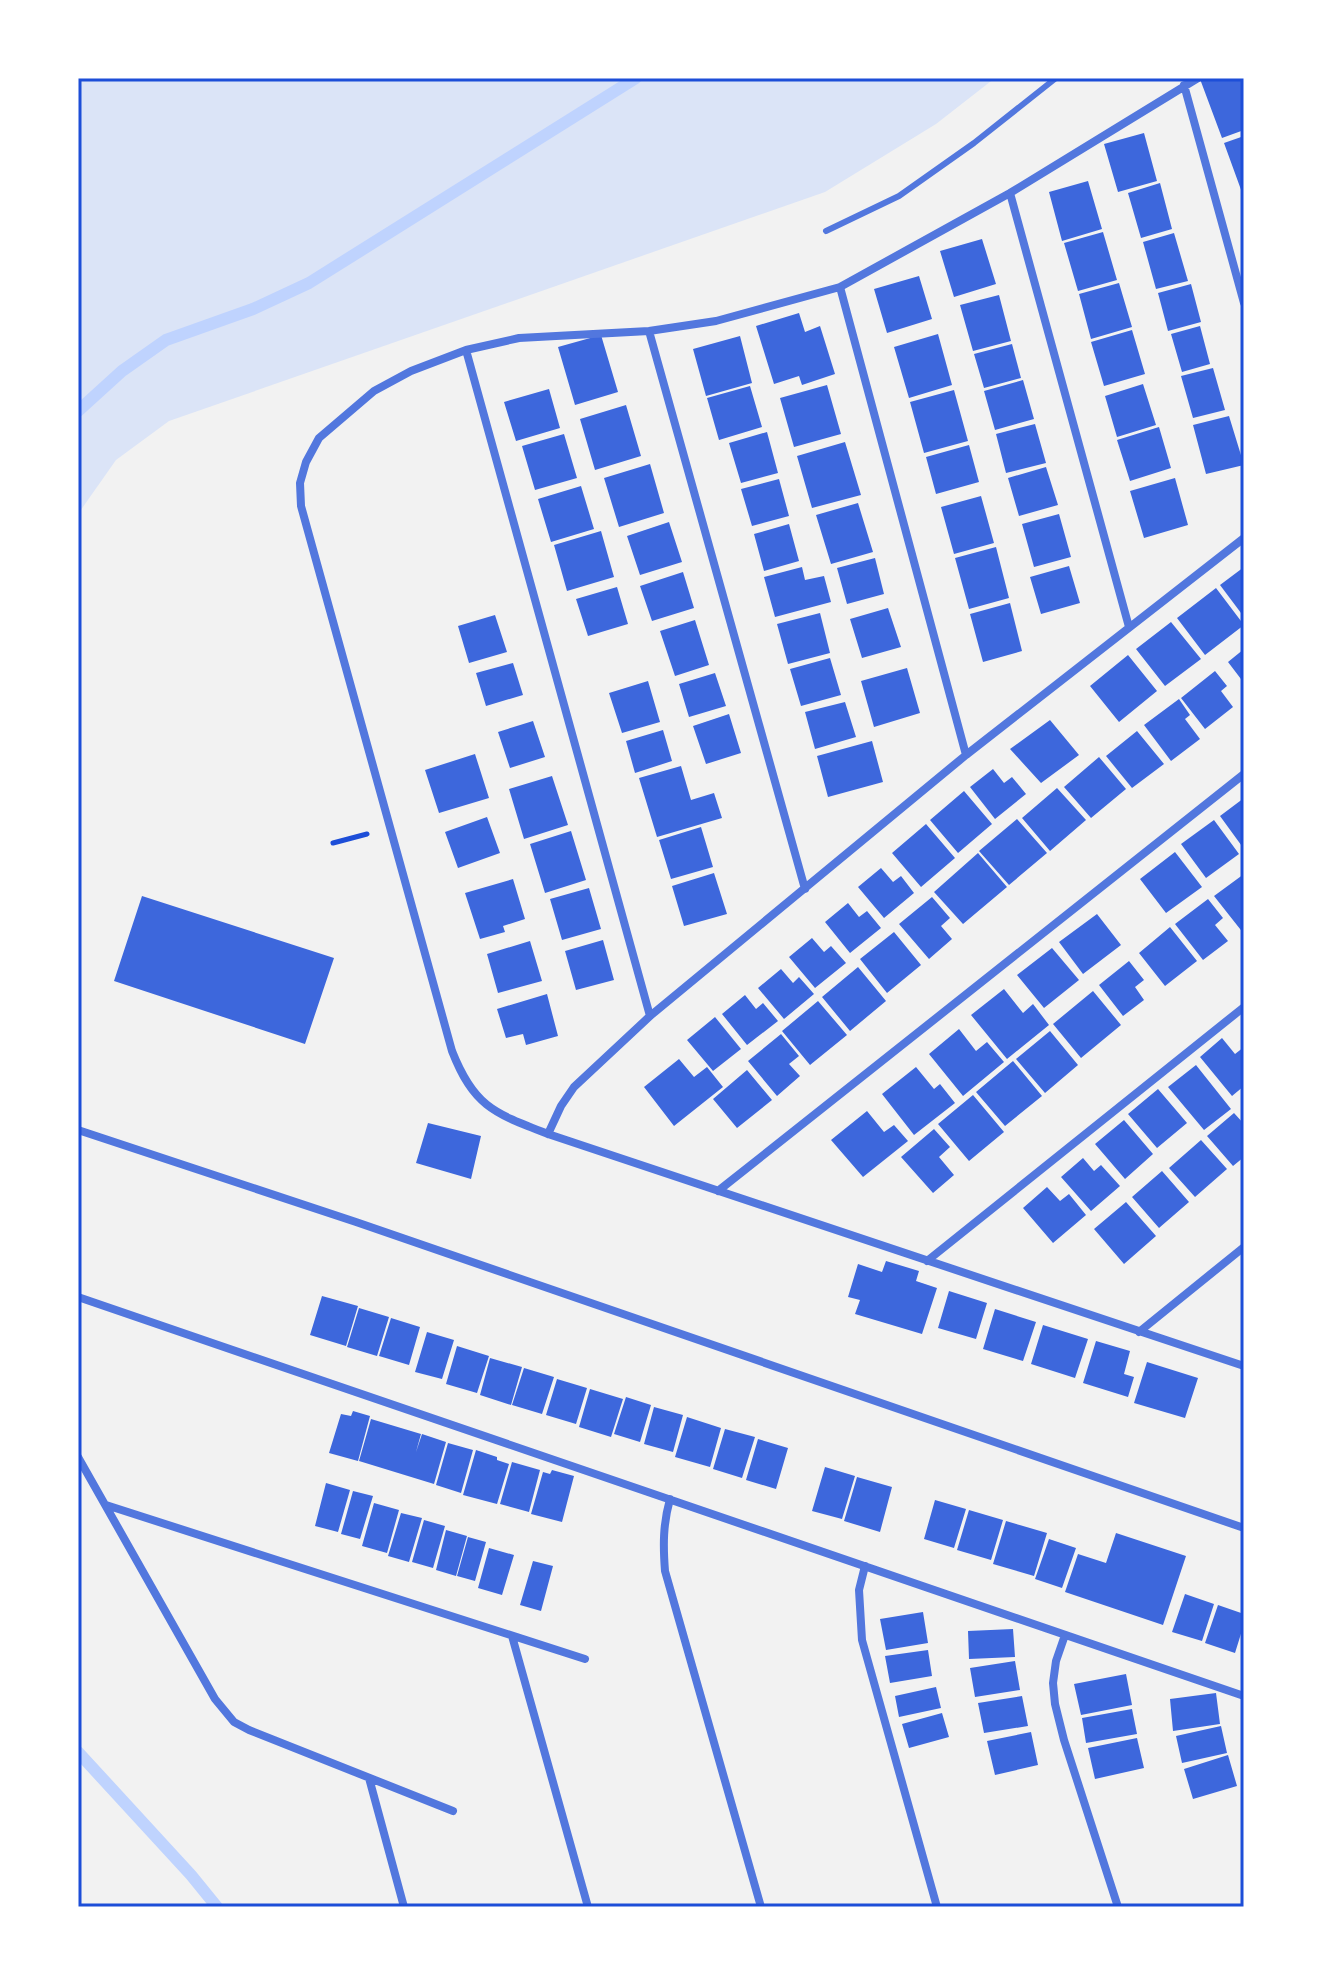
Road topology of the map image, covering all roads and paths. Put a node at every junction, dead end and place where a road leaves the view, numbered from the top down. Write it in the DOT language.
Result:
graph roads {
  1 [pos="1056,78"];
  2 [pos="1198,78"];
  3 [pos="1184,85"];
  4 [pos="1010,193"];
  5 [pos="826,231"];
  6 [pos="840,287"];
  7 [pos="1244,303"];
  8 [pos="649,331"];
  9 [pos="466,350"];
  10 [pos="1244,538"];
  11 [pos="1129,627"];
  12 [pos="966,755"];
  13 [pos="1244,774"];
  14 [pos="390,828"];
  15 [pos="333,843"];
  16 [pos="805,889"];
  17 [pos="1244,1007"];
  18 [pos="650,1016"];
  19 [pos="78,1130"];
  20 [pos="548,1134"];
  21 [pos="718,1191"];
  22 [pos="1244,1247"];
  23 [pos="927,1261"];
  24 [pos="78,1297"];
  25 [pos="1139,1332"];
  26 [pos="1244,1366"];
  27 [pos="78,1457"];
  28 [pos="670,1499"];
  29 [pos="105,1505"];
  30 [pos="1244,1528"];
  31 [pos="865,1566"];
  32 [pos="1065,1635"];
  33 [pos="512,1636"];
  34 [pos="585,1659"];
  35 [pos="1244,1696"];
  36 [pos="369,1778"];
  37 [pos="453,1811"];
  38 [pos="404,1907"];
  39 [pos="588,1907"];
  40 [pos="761,1907"];
  41 [pos="937,1907"];
  42 [pos="1118,1907"];
  1 -- 5 [label="lane"];
  2 -- 3 [label="street"];
  3 -- 4 [label="street"];
  3 -- 7 [label="street"];
  4 -- 6 [label="street"];
  4 -- 11 [label="street"];
  6 -- 8 [label="street"];
  6 -- 12 [label="street"];
  8 -- 9 [label="street"];
  8 -- 16 [label="street"];
  9 -- 14 [label="street"];
  9 -- 18 [label="street"];
  10 -- 11 [label="street"];
  11 -- 12 [label="street"];
  12 -- 16 [label="street"];
  13 -- 21 [label="street"];
  14 -- 15 [label="path"];
  14 -- 20 [label="street"];
  16 -- 18 [label="street"];
  17 -- 23 [label="street"];
  18 -- 20 [label="street"];
  19 -- 30 [label="street"];
  20 -- 21 [label="street"];
  21 -- 23 [label="street"];
  22 -- 25 [label="street"];
  23 -- 25 [label="street"];
  24 -- 28 [label="street"];
  25 -- 26 [label="street"];
  27 -- 29 [label="street"];
  28 -- 31 [label="street"];
  28 -- 40 [label="street"];
  29 -- 33 [label="street"];
  29 -- 36 [label="street"];
  31 -- 32 [label="street"];
  31 -- 41 [label="street"];
  32 -- 35 [label="street"];
  32 -- 42 [label="street"];
  33 -- 34 [label="street"];
  33 -- 39 [label="street"];
  36 -- 37 [label="street"];
  36 -- 38 [label="street"];
}
